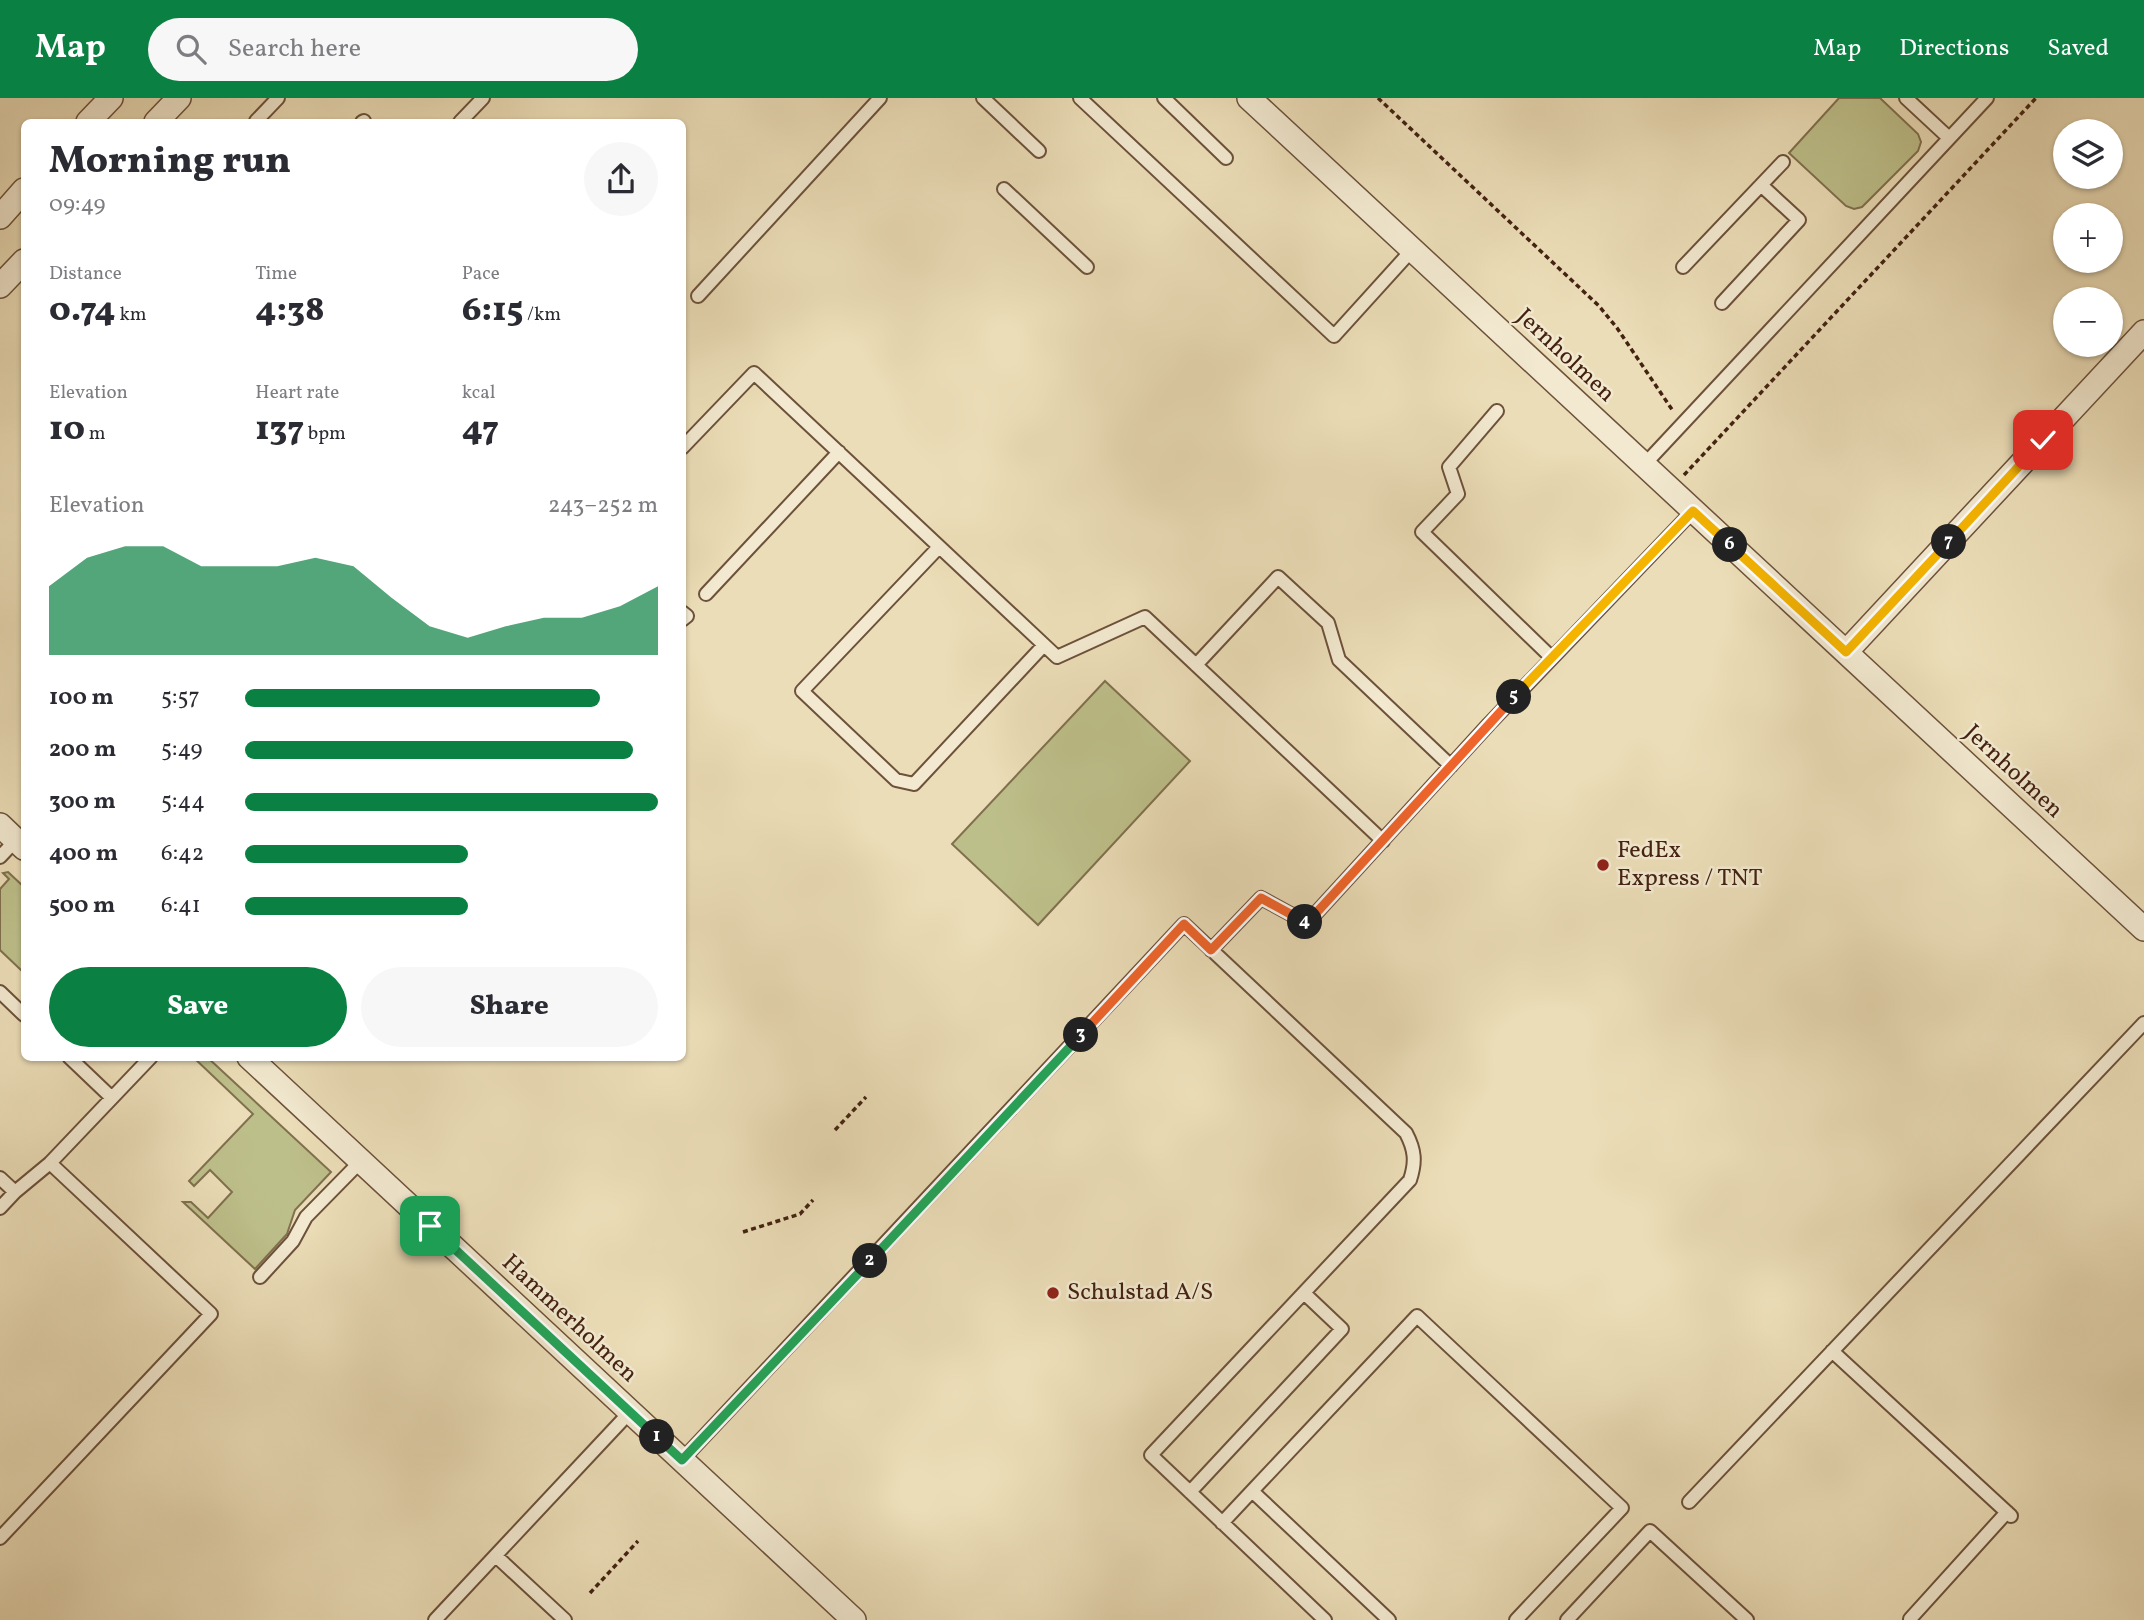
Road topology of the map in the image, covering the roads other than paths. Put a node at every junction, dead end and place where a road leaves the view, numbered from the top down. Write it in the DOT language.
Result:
graph roads {
  1 [pos="111,98"];
  2 [pos="179,98"];
  3 [pos="278,98"];
  4 [pos="483,98"];
  5 [pos="880,98"];
  6 [pos="983,98"];
  7 [pos="1164,98"];
  8 [pos="1249,98"];
  9 [pos="1906,98"];
  10 [pos="1987,98"];
  11 [pos="1084,99"];
  12 [pos="91,119"];
  13 [pos="159,119"];
  14 [pos="258,119"];
  15 [pos="463,119"];
  16 [pos="1949,138"];
  17 [pos="1039,151"];
  18 [pos="1226,158"];
  19 [pos="1783,162"];
  20 [pos="1762,185"];
  21 [pos="1004,189"];
  22 [pos="21,193"];
  23 [pos="0,216"];
  24 [pos="1412,250"];
  25 [pos="21,264"];
  26 [pos="1087,267"];
  27 [pos="1683,267"];
  28 [pos="0,286"];
  29 [pos="698,296"];
  30 [pos="1723,303"];
  31 [pos="2144,332"];
  32 [pos="1497,411"];
  33 [pos="686,444"];
  34 [pos="839,452"];
  35 [pos="1644,465"];
  36 [pos="1693,511"];
  37 [pos="939,547"];
  38 [pos="706,594"];
  39 [pos="1044,645"];
  40 [pos="1846,652"];
  41 [pos="1552,658"];
  42 [pos="1196,665"];
  43 [pos="1451,766"];
  44 [pos="13,838"];
  45 [pos="1383,841"];
  46 [pos="0,857"];
  47 [pos="2144,929"];
  48 [pos="1211,950"];
  49 [pos="0,992"];
  50 [pos="21,1012"];
  51 [pos="2144,1023"];
  52 [pos="73,1061"];
  53 [pos="146,1061"];
  54 [pos="260,1064"];
  55 [pos="112,1098"];
  56 [pos="361,1161"];
  57 [pos="50,1163"];
  58 [pos="0,1178"];
  59 [pos="15,1192"];
  60 [pos="0,1208"];
  61 [pos="260,1277"];
  62 [pos="1304,1293"];
  63 [pos="1832,1351"];
  64 [pos="630,1412"];
  65 [pos="682,1460"];
  66 [pos="1252,1491"];
  67 [pos="1191,1492"];
  68 [pos="1689,1502"];
  69 [pos="1222,1523"];
  70 [pos="0,1538"];
  71 [pos="496,1556"];
  72 [pos="1910,1619"];
  73 [pos="435,1620"];
  74 [pos="565,1620"];
  75 [pos="854,1620"];
  76 [pos="1325,1620"];
  77 [pos="1389,1620"];
  78 [pos="1516,1620"];
  79 [pos="1567,1620"];
  80 [pos="1747,1620"];
  1 -- 12 [label="street"];
  2 -- 13 [label="street"];
  3 -- 14 [label="lane"];
  4 -- 15 [label="lane"];
  5 -- 29 [label="lane"];
  6 -- 17 [label="lane"];
  7 -- 18 [label="lane"];
  8 -- 24 [label="street, Jernholmen"];
  9 -- 16 [label="lane"];
  10 -- 16 [label="lane"];
  11 -- 24 [label="lane"];
  16 -- 35 [label="lane"];
  19 -- 20 [label="lane"];
  20 -- 27 [label="lane"];
  20 -- 30 [label="lane"];
  21 -- 26 [label="lane"];
  22 -- 23 [label="street"];
  24 -- 35 [label="street, Jernholmen"];
  25 -- 28 [label="street"];
  31 -- 40 [label="street"];
  32 -- 41 [label="lane"];
  33 -- 34 [label="lane"];
  34 -- 37 [label="lane"];
  34 -- 38 [label="lane"];
  35 -- 36 [label="street, Jernholmen"];
  36 -- 40 [label="street, Jernholmen"];
  36 -- 41 [label="lane"];
  37 -- 39 [label="lane"];
  37 -- 39 [label="lane"];
  39 -- 42 [label="lane"];
  40 -- 47 [label="street, Jernholmen"];
  41 -- 43 [label="lane"];
  42 -- 43 [label="lane"];
  42 -- 45 [label="lane"];
  43 -- 45 [label="lane"];
  44 -- 46 [label="lane"];
  45 -- 48 [label="lane"];
  48 -- 62 [label="lane"];
  48 -- 65 [label="lane"];
  49 -- 50 [label="lane"];
  51 -- 63 [label="lane"];
  52 -- 55 [label="lane"];
  53 -- 55 [label="lane"];
  54 -- 56 [label="street, Hammerholmen"];
  55 -- 57 [label="lane"];
  56 -- 61 [label="lane"];
  56 -- 64 [label="street, Hammerholmen"];
  57 -- 59 [label="lane"];
  57 -- 70 [label="lane"];
  58 -- 59 [label="lane"];
  59 -- 60 [label="lane"];
  62 -- 67 [label="lane"];
  62 -- 67 [label="lane"];
  63 -- 68 [label="lane"];
  63 -- 72 [label="lane"];
  64 -- 65 [label="street, Hammerholmen"];
  64 -- 71 [label="lane"];
  65 -- 75 [label="street, Hammerholmen"];
  66 -- 69 [label="lane"];
  66 -- 77 [label="lane"];
  66 -- 78 [label="lane"];
  67 -- 69 [label="lane"];
  69 -- 76 [label="lane"];
  71 -- 73 [label="lane"];
  71 -- 74 [label="lane"];
  79 -- 80 [label="lane"];
}
